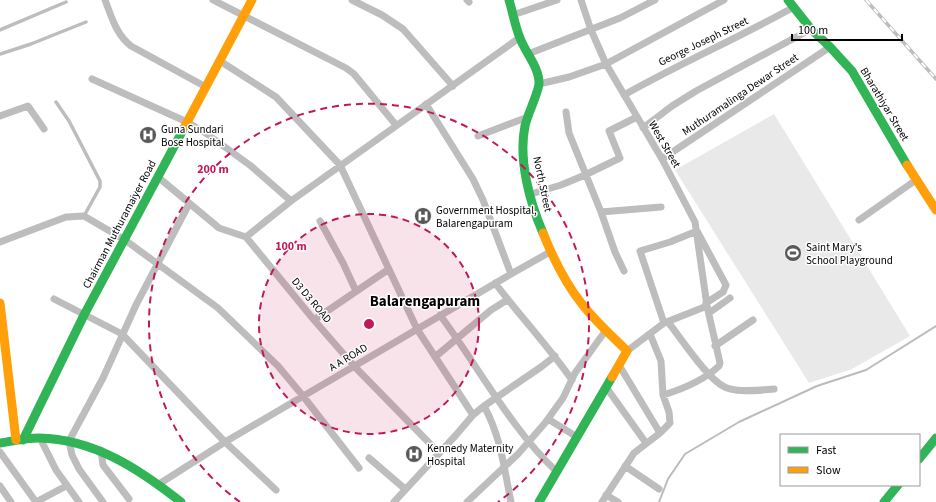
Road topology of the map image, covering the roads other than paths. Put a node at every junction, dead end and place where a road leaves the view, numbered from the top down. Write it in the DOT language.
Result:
graph roads {
  1 [pos="105,0"];
  2 [pos="213,0"];
  3 [pos="252,0"];
  4 [pos="352,0"];
  5 [pos="509,0"];
  6 [pos="557,0"];
  7 [pos="581,0"];
  8 [pos="655,0"];
  9 [pos="724,0"];
  10 [pos="66,2"];
  11 [pos="791,3"];
  12 [pos="243,15"];
  13 [pos="513,15"];
  14 [pos="86,22"];
  15 [pos="811,29"];
  16 [pos="0,30"];
  17 [pos="591,30"];
  18 [pos="520,38"];
  19 [pos="830,47"];
  20 [pos="0,54"];
  21 [pos="528,54"];
  22 [pos="220,62"];
  23 [pos="606,64"];
  24 [pos="92,79"];
  25 [pos="539,84"];
  26 [pos="453,86"];
  27 [pos="206,87"];
  28 [pos="624,95"];
  29 [pos="56,102"];
  30 [pos="426,104"];
  31 [pos="566,112"];
  32 [pos="0,116"];
  33 [pos="528,117"];
  34 [pos="637,117"];
  35 [pos="187,122"];
  36 [pos="396,125"];
  37 [pos="643,128"];
  38 [pos="44,129"];
  39 [pos="478,136"];
  40 [pos="662,159"];
  41 [pos="340,166"];
  42 [pos="586,175"];
  43 [pos="158,177"];
  44 [pos="916,180"];
  45 [pos="531,194"];
  46 [pos="290,201"];
  47 [pos="189,204"];
  48 [pos="661,206"];
  49 [pos="936,210"];
  50 [pos="601,212"];
  51 [pos="84,216"];
  52 [pos="858,220"];
  53 [pos="320,221"];
  54 [pos="697,231"];
  55 [pos="246,237"];
  56 [pos="125,240"];
  57 [pos="0,242"];
  58 [pos="550,252"];
  59 [pos="157,264"];
  60 [pos="389,269"];
  61 [pos="624,271"];
  62 [pos="511,274"];
  63 [pos="495,283"];
  64 [pos="356,291"];
  65 [pos="730,298"];
  66 [pos="54,299"];
  67 [pos="507,300"];
  68 [pos="0,303"];
  69 [pos="707,304"];
  70 [pos="709,314"];
  71 [pos="84,315"];
  72 [pos="440,315"];
  73 [pos="314,320"];
  74 [pos="754,320"];
  75 [pos="666,323"];
  76 [pos="417,329"];
  77 [pos="606,330"];
  78 [pos="122,334"];
  79 [pos="650,334"];
  80 [pos="457,338"];
  81 [pos="715,346"];
  82 [pos="626,351"];
  83 [pos="555,356"];
  84 [pos="435,357"];
  85 [pos="618,365"];
  86 [pos="354,366"];
  87 [pos="709,375"];
  88 [pos="572,380"];
  89 [pos="606,387"];
  90 [pos="774,389"];
  91 [pos="663,395"];
  92 [pos="304,396"];
  93 [pos="497,398"];
  94 [pos="484,406"];
  95 [pos="473,415"];
  96 [pos="548,419"];
  97 [pos="660,433"];
  98 [pos="577,437"];
  99 [pos="40,438"];
  100 [pos="19,440"];
  101 [pos="69,441"];
  102 [pos="225,442"];
  103 [pos="529,442"];
  104 [pos="0,443"];
  105 [pos="646,443"];
  106 [pos="934,444"];
  107 [pos="101,450"];
  108 [pos="0,452"];
  109 [pos="439,453"];
  110 [pos="369,458"];
  111 [pos="920,458"];
  112 [pos="626,466"];
  113 [pos="504,467"];
  114 [pos="359,468"];
  115 [pos="557,472"];
  116 [pos="159,484"];
  117 [pos="0,486"];
  118 [pos="66,486"];
  119 [pos="897,486"];
  120 [pos="405,489"];
  121 [pos="659,489"];
  122 [pos="276,490"];
  123 [pos="606,495"];
  124 [pos="128,499"];
  125 [pos="886,501"];
  126 [pos="11,502"];
  127 [pos="36,502"];
  128 [pos="79,502"];
  129 [pos="103,502"];
  130 [pos="181,502"];
  131 [pos="394,502"];
  132 [pos="468,502"];
  133 [pos="511,502"];
  134 [pos="539,502"];
  135 [pos="602,502"];
  136 [pos="618,502"];
  1 -- 27 [label="street"];
  2 -- 12 [label="street"];
  3 -- 12 [label="street, Chairman Muthuramaiyer Road"];
  4 -- 26 [label="street"];
  5 -- 13 [label="street"];
  6 -- 13 [label="street"];
  7 -- 17 [label="street, West Street"];
  8 -- 17 [label="street"];
  9 -- 23 [label="street"];
  10 -- 16 [label="lane"];
  11 -- 15 [label="street, Bharathiyar Street"];
  11 -- 28 [label="street, George Joseph Street"];
  12 -- 22 [label="street, Chairman Muthuramaiyer Road"];
  12 -- 36 [label="street"];
  13 -- 18 [label="street"];
  14 -- 20 [label="lane"];
  15 -- 19 [label="street, Bharathiyar Street"];
  15 -- 37 [label="street"];
  17 -- 21 [label="street"];
  17 -- 23 [label="street, West Street"];
  18 -- 21 [label="street"];
  18 -- 26 [label="street"];
  19 -- 40 [label="street, Muthuramalinga Dewar Street"];
  19 -- 44 [label="street, Bharathiyar Street"];
  21 -- 25 [label="street"];
  22 -- 27 [label="street, Chairman Muthuramaiyer Road"];
  22 -- 41 [label="street"];
  23 -- 25 [label="street"];
  23 -- 28 [label="street, West Street"];
  24 -- 35 [label="street"];
  25 -- 33 [label="street, North Street"];
  26 -- 30 [label="street"];
  27 -- 35 [label="street, Chairman Muthuramaiyer Road"];
  28 -- 34 [label="street, West Street"];
  29 -- 51 [label="lane"];
  30 -- 36 [label="street"];
  30 -- 62 [label="street"];
  31 -- 42 [label="street"];
  32 -- 38 [label="street"];
  33 -- 39 [label="street"];
  33 -- 45 [label="street, North Street"];
  34 -- 37 [label="street, West Street"];
  34 -- 42 [label="street"];
  35 -- 43 [label="street, Chairman Muthuramaiyer Road"];
  35 -- 46 [label="street"];
  36 -- 41 [label="street"];
  37 -- 40 [label="street, West Street"];
  40 -- 54 [label="street, West Street"];
  41 -- 46 [label="street"];
  41 -- 60 [label="street"];
  42 -- 45 [label="street"];
  42 -- 50 [label="street"];
  43 -- 47 [label="street"];
  43 -- 56 [label="street, Chairman Muthuramaiyer Road"];
  44 -- 49 [label="street, Bharathiyar Street"];
  44 -- 52 [label="street"];
  45 -- 58 [label="street, North Street"];
  46 -- 55 [label="street"];
  47 -- 55 [label="street"];
  47 -- 59 [label="street"];
  48 -- 50 [label="street"];
  50 -- 61 [label="street"];
  51 -- 56 [label="street"];
  51 -- 57 [label="street"];
  53 -- 64 [label="street"];
  54 -- 69 [label="street, West Street"];
  54 -- 69 [label="street"];
  54 -- 75 [label="street"];
  55 -- 73 [label="street, D3 D3 ROAD"];
  56 -- 59 [label="street"];
  56 -- 71 [label="street, Chairman Muthuramaiyer Road"];
  58 -- 62 [label="street, A A ROAD"];
  58 -- 77 [label="street, North Street"];
  59 -- 78 [label="street"];
  59 -- 92 [label="street"];
  60 -- 64 [label="street"];
  60 -- 76 [label="street"];
  62 -- 63 [label="street, A A ROAD"];
  63 -- 67 [label="street"];
  63 -- 72 [label="street, A A ROAD"];
  64 -- 73 [label="street"];
  65 -- 70 [label="street"];
  66 -- 71 [label="street"];
  67 -- 80 [label="street"];
  67 -- 83 [label="street"];
  68 -- 100 [label="street"];
  69 -- 70 [label="street, West Street"];
  69 -- 75 [label="street"];
  70 -- 81 [label="street, West Street"];
  71 -- 78 [label="street"];
  71 -- 100 [label="street, Chairman Muthuramaiyer Road"];
  72 -- 76 [label="street, A A ROAD"];
  72 -- 80 [label="street"];
  73 -- 86 [label="street, D3 D3 ROAD"];
  74 -- 81 [label="street"];
  75 -- 79 [label="street"];
  75 -- 87 [label="street"];
  76 -- 84 [label="street"];
  76 -- 86 [label="street, A A ROAD"];
  77 -- 82 [label="street, North Street"];
  77 -- 88 [label="street"];
  78 -- 101 [label="street"];
  78 -- 102 [label="street"];
  79 -- 82 [label="street"];
  79 -- 91 [label="street"];
  80 -- 84 [label="street"];
  80 -- 93 [label="street"];
  81 -- 87 [label="street, West Street"];
  82 -- 85 [label="street"];
  83 -- 88 [label="street"];
  83 -- 93 [label="street"];
  84 -- 95 [label="street"];
  85 -- 89 [label="street"];
  85 -- 97 [label="street"];
  86 -- 92 [label="street, A A ROAD"];
  86 -- 109 [label="street, D3 D3 ROAD"];
  87 -- 90 [label="street"];
  87 -- 91 [label="street"];
  88 -- 96 [label="street"];
  89 -- 98 [label="street"];
  89 -- 105 [label="street"];
  91 -- 97 [label="street"];
  92 -- 102 [label="street, A A ROAD"];
  92 -- 114 [label="street"];
  93 -- 94 [label="street"];
  93 -- 103 [label="street"];
  94 -- 95 [label="street"];
  94 -- 113 [label="street"];
  95 -- 109 [label="street"];
  96 -- 98 [label="street"];
  96 -- 103 [label="street"];
  97 -- 105 [label="street"];
  98 -- 115 [label="street"];
  99 -- 100 [label="street"];
  99 -- 101 [label="street"];
  99 -- 118 [label="street"];
  100 -- 104 [label="street"];
  101 -- 107 [label="street"];
  101 -- 129 [label="street"];
  102 -- 116 [label="street, A A ROAD"];
  102 -- 122 [label="street"];
  103 -- 113 [label="street"];
  103 -- 115 [label="street"];
  105 -- 112 [label="street"];
  106 -- 111 [label="street"];
  107 -- 116 [label="street"];
  107 -- 124 [label="street"];
  108 -- 127 [label="street"];
  109 -- 120 [label="street"];
  110 -- 120 [label="street"];
  112 -- 121 [label="street"];
  112 -- 123 [label="street"];
  113 -- 132 [label="street"];
  113 -- 133 [label="street"];
  115 -- 134 [label="street"];
  116 -- 130 [label="street"];
  117 -- 126 [label="street"];
  118 -- 127 [label="street"];
  118 -- 128 [label="street"];
  119 -- 125 [label="street"];
  120 -- 131 [label="street"];
  123 -- 135 [label="street"];
  123 -- 136 [label="street"];
}
